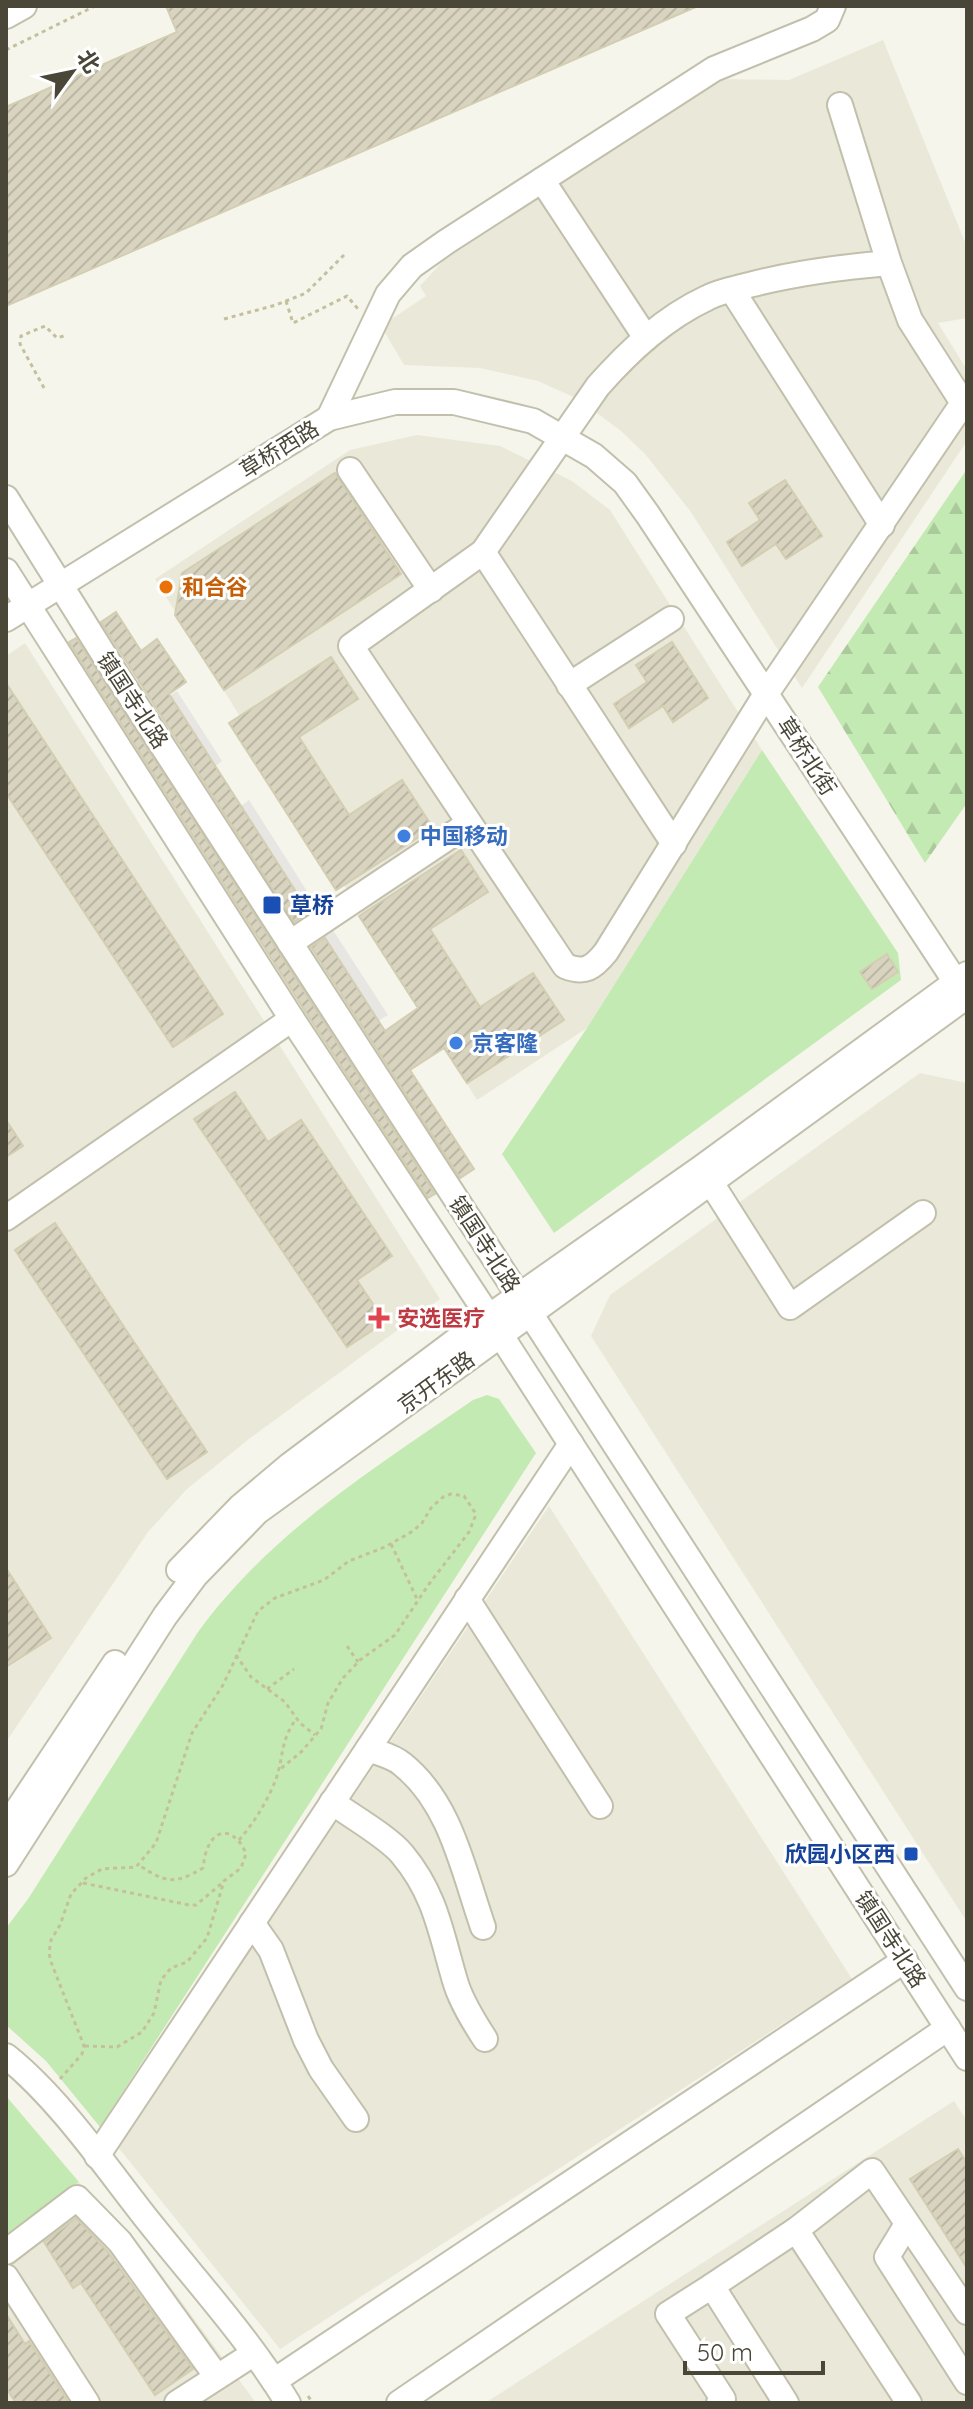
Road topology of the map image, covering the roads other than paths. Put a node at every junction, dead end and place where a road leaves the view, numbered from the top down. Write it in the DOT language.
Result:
graph roads {
  1 [pos="24,6"];
  2 [pos="833,6"];
  3 [pos="6,16"];
  4 [pos="840,105"];
  5 [pos="542,180"];
  6 [pos="889,263"];
  7 [pos="732,290"];
  8 [pos="646,338"];
  9 [pos="329,418"];
  10 [pos="564,437"];
  11 [pos="350,470"];
  12 [pos="6,498"];
  13 [pos="648,515"];
  14 [pos="882,525"];
  15 [pos="483,552"];
  16 [pos="6,571"];
  17 [pos="60,585"];
  18 [pos="431,590"];
  19 [pos="28,605"];
  20 [pos="6,619"];
  21 [pos="671,619"];
  22 [pos="569,685"];
  23 [pos="766,694"];
  24 [pos="468,824"];
  25 [pos="674,844"];
  26 [pos="290,943"];
  27 [pos="965,990"];
  28 [pos="292,1019"];
  29 [pos="706,1175"];
  30 [pos="923,1213"];
  31 [pos="6,1218"];
  32 [pos="525,1305"];
  33 [pos="495,1326"];
  34 [pos="571,1444"];
  35 [pos="467,1599"];
  36 [pos="368,1749"];
  37 [pos="332,1802"];
  38 [pos="600,1806"];
  39 [pos="6,1827"];
  40 [pos="6,1864"];
  41 [pos="252,1923"];
  42 [pos="483,1927"];
  43 [pos="905,1960"];
  44 [pos="967,1988"];
  45 [pos="948,2028"];
  46 [pos="485,2039"];
  47 [pos="6,2056"];
  48 [pos="967,2058"];
  49 [pos="356,2119"];
  50 [pos="97,2156"];
  51 [pos="907,2224"];
  52 [pos="796,2230"];
  53 [pos="6,2252"];
  54 [pos="6,2277"];
  55 [pos="712,2286"];
  56 [pos="967,2312"];
  57 [pos="253,2354"];
  58 [pos="217,2377"];
  59 [pos="274,2381"];
  60 [pos="967,2382"];
  61 [pos="87,2403"];
  62 [pos="177,2403"];
  63 [pos="288,2403"];
  64 [pos="399,2403"];
  65 [pos="719,2403"];
  66 [pos="786,2403"];
  67 [pos="909,2403"];
  1 -- 3 [label="street"];
  2 -- 5 [label="street"];
  4 -- 6 [label="street"];
  5 -- 8 [label="street"];
  5 -- 9 [label="street"];
  6 -- 7 [label="street"];
  6 -- 14 [label="street"];
  7 -- 8 [label="street"];
  7 -- 14 [label="street"];
  8 -- 10 [label="street"];
  9 -- 10 [label="street, 草桥西路"];
  9 -- 17 [label="street, 草桥西路"];
  10 -- 13 [label="street, 草桥西路"];
  10 -- 15 [label="street"];
  11 -- 18 [label="street"];
  12 -- 17 [label="street, 镇国寺北路"];
  13 -- 23 [label="street, 草桥北街"];
  14 -- 23 [label="street"];
  15 -- 18 [label="street"];
  15 -- 22 [label="street"];
  16 -- 19 [label="street, 镇国寺北路"];
  17 -- 19 [label="street, 草桥西路"];
  17 -- 26 [label="street, 镇国寺北路"];
  18 -- 24 [label="street"];
  19 -- 20 [label="street, 草桥西路"];
  19 -- 28 [label="street, 镇国寺北路"];
  21 -- 22 [label="street"];
  22 -- 25 [label="street"];
  23 -- 25 [label="street"];
  23 -- 27 [label="street, 草桥北街"];
  24 -- 25 [label="street"];
  24 -- 26 [label="street"];
  26 -- 32 [label="street, 镇国寺北路"];
  27 -- 29 [label="street, 京开东路"];
  28 -- 31 [label="street"];
  28 -- 33 [label="street, 镇国寺北路"];
  29 -- 30 [label="street"];
  29 -- 32 [label="street, 京开东路"];
  32 -- 33 [label="street, 京开东路"];
  32 -- 44 [label="street, 镇国寺北路"];
  33 -- 34 [label="street, 镇国寺北路"];
  33 -- 39 [label="street, 京开东路"];
  33 -- 40 [label="street, 京开东路"];
  34 -- 35 [label="street"];
  34 -- 43 [label="street, 镇国寺北路"];
  35 -- 36 [label="street"];
  35 -- 38 [label="street"];
  36 -- 37 [label="street"];
  36 -- 42 [label="street"];
  37 -- 41 [label="street"];
  37 -- 46 [label="street"];
  41 -- 49 [label="street"];
  41 -- 50 [label="street"];
  43 -- 45 [label="street, 镇国寺北路"];
  43 -- 59 [label="street"];
  45 -- 48 [label="street, 镇国寺北路"];
  45 -- 64 [label="street"];
  47 -- 50 [label="street"];
  50 -- 57 [label="street"];
  51 -- 52 [label="street"];
  51 -- 56 [label="street"];
  51 -- 60 [label="street"];
  52 -- 55 [label="street"];
  52 -- 67 [label="street"];
  53 -- 58 [label="street"];
  54 -- 61 [label="street"];
  55 -- 65 [label="street"];
  55 -- 66 [label="street"];
  57 -- 58 [label="street"];
  57 -- 59 [label="street"];
  58 -- 62 [label="street"];
  59 -- 63 [label="street"];
}
